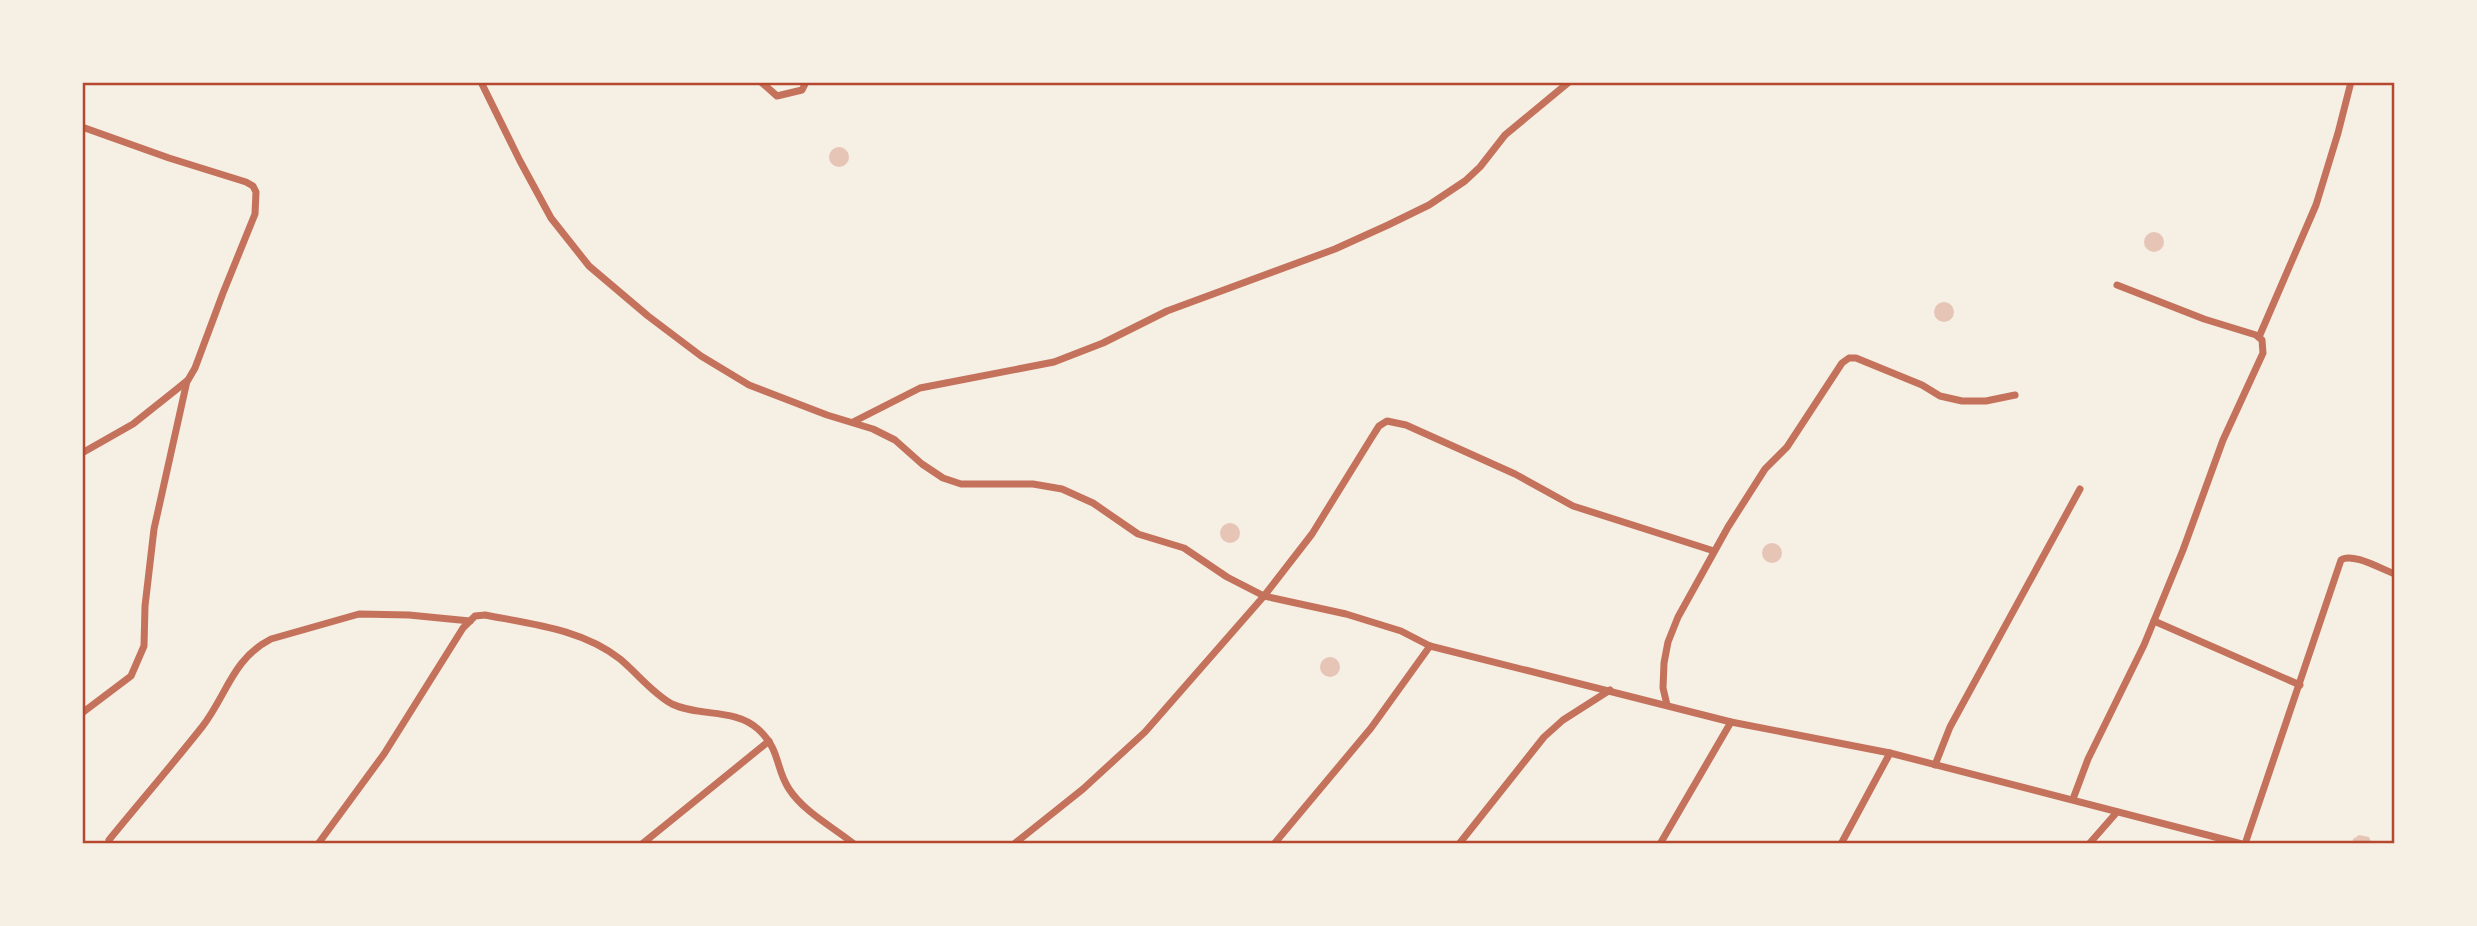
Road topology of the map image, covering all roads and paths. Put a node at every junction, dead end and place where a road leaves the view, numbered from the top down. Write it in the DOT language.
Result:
graph roads {
  1 [pos="481,82"];
  2 [pos="761,82"];
  3 [pos="806,82"];
  4 [pos="1569,82"];
  5 [pos="2351,82"];
  6 [pos="82,127"];
  7 [pos="2117,285"];
  8 [pos="2259,337"];
  9 [pos="188,380"];
  10 [pos="2015,395"];
  11 [pos="852,423"];
  12 [pos="82,453"];
  13 [pos="2080,489"];
  14 [pos="1714,551"];
  15 [pos="2395,574"];
  16 [pos="1264,596"];
  17 [pos="470,621"];
  18 [pos="2154,621"];
  19 [pos="1430,646"];
  20 [pos="2300,685"];
  21 [pos="1610,690"];
  22 [pos="1667,705"];
  23 [pos="82,713"];
  24 [pos="1731,722"];
  25 [pos="769,741"];
  26 [pos="1890,753"];
  27 [pos="1934,765"];
  28 [pos="2073,799"];
  29 [pos="2116,812"];
  30 [pos="109,840"];
  31 [pos="1662,842"];
  32 [pos="318,844"];
  33 [pos="642,844"];
  34 [pos="854,844"];
  35 [pos="1014,844"];
  36 [pos="1274,844"];
  37 [pos="1459,844"];
  38 [pos="1672,844"];
  39 [pos="1841,844"];
  40 [pos="2088,844"];
  41 [pos="2244,844"];
  1 -- 11 [label="street"];
  2 -- 3 [label="street"];
  4 -- 11 [label="street"];
  5 -- 8 [label="street"];
  6 -- 9 [label="street"];
  7 -- 8 [label="street"];
  8 -- 18 [label="street"];
  9 -- 12 [label="street"];
  9 -- 23 [label="street"];
  10 -- 14 [label="street"];
  11 -- 16 [label="street"];
  13 -- 27 [label="street"];
  14 -- 16 [label="street"];
  14 -- 22 [label="street"];
  15 -- 20 [label="street"];
  16 -- 19 [label="street"];
  16 -- 35 [label="street"];
  17 -- 25 [label="street"];
  17 -- 30 [label="street"];
  17 -- 32 [label="street"];
  18 -- 20 [label="street"];
  18 -- 28 [label="street"];
  19 -- 21 [label="street"];
  19 -- 36 [label="street"];
  20 -- 41 [label="street"];
  21 -- 22 [label="street"];
  21 -- 37 [label="street"];
  22 -- 24 [label="street"];
  24 -- 26 [label="street"];
  24 -- 31 [label="street"];
  25 -- 33 [label="street"];
  25 -- 34 [label="street"];
  26 -- 27 [label="street"];
  26 -- 39 [label="street"];
  27 -- 28 [label="street"];
  28 -- 29 [label="street"];
  29 -- 40 [label="street"];
  29 -- 41 [label="street"];
  31 -- 38 [label="street"];
}
